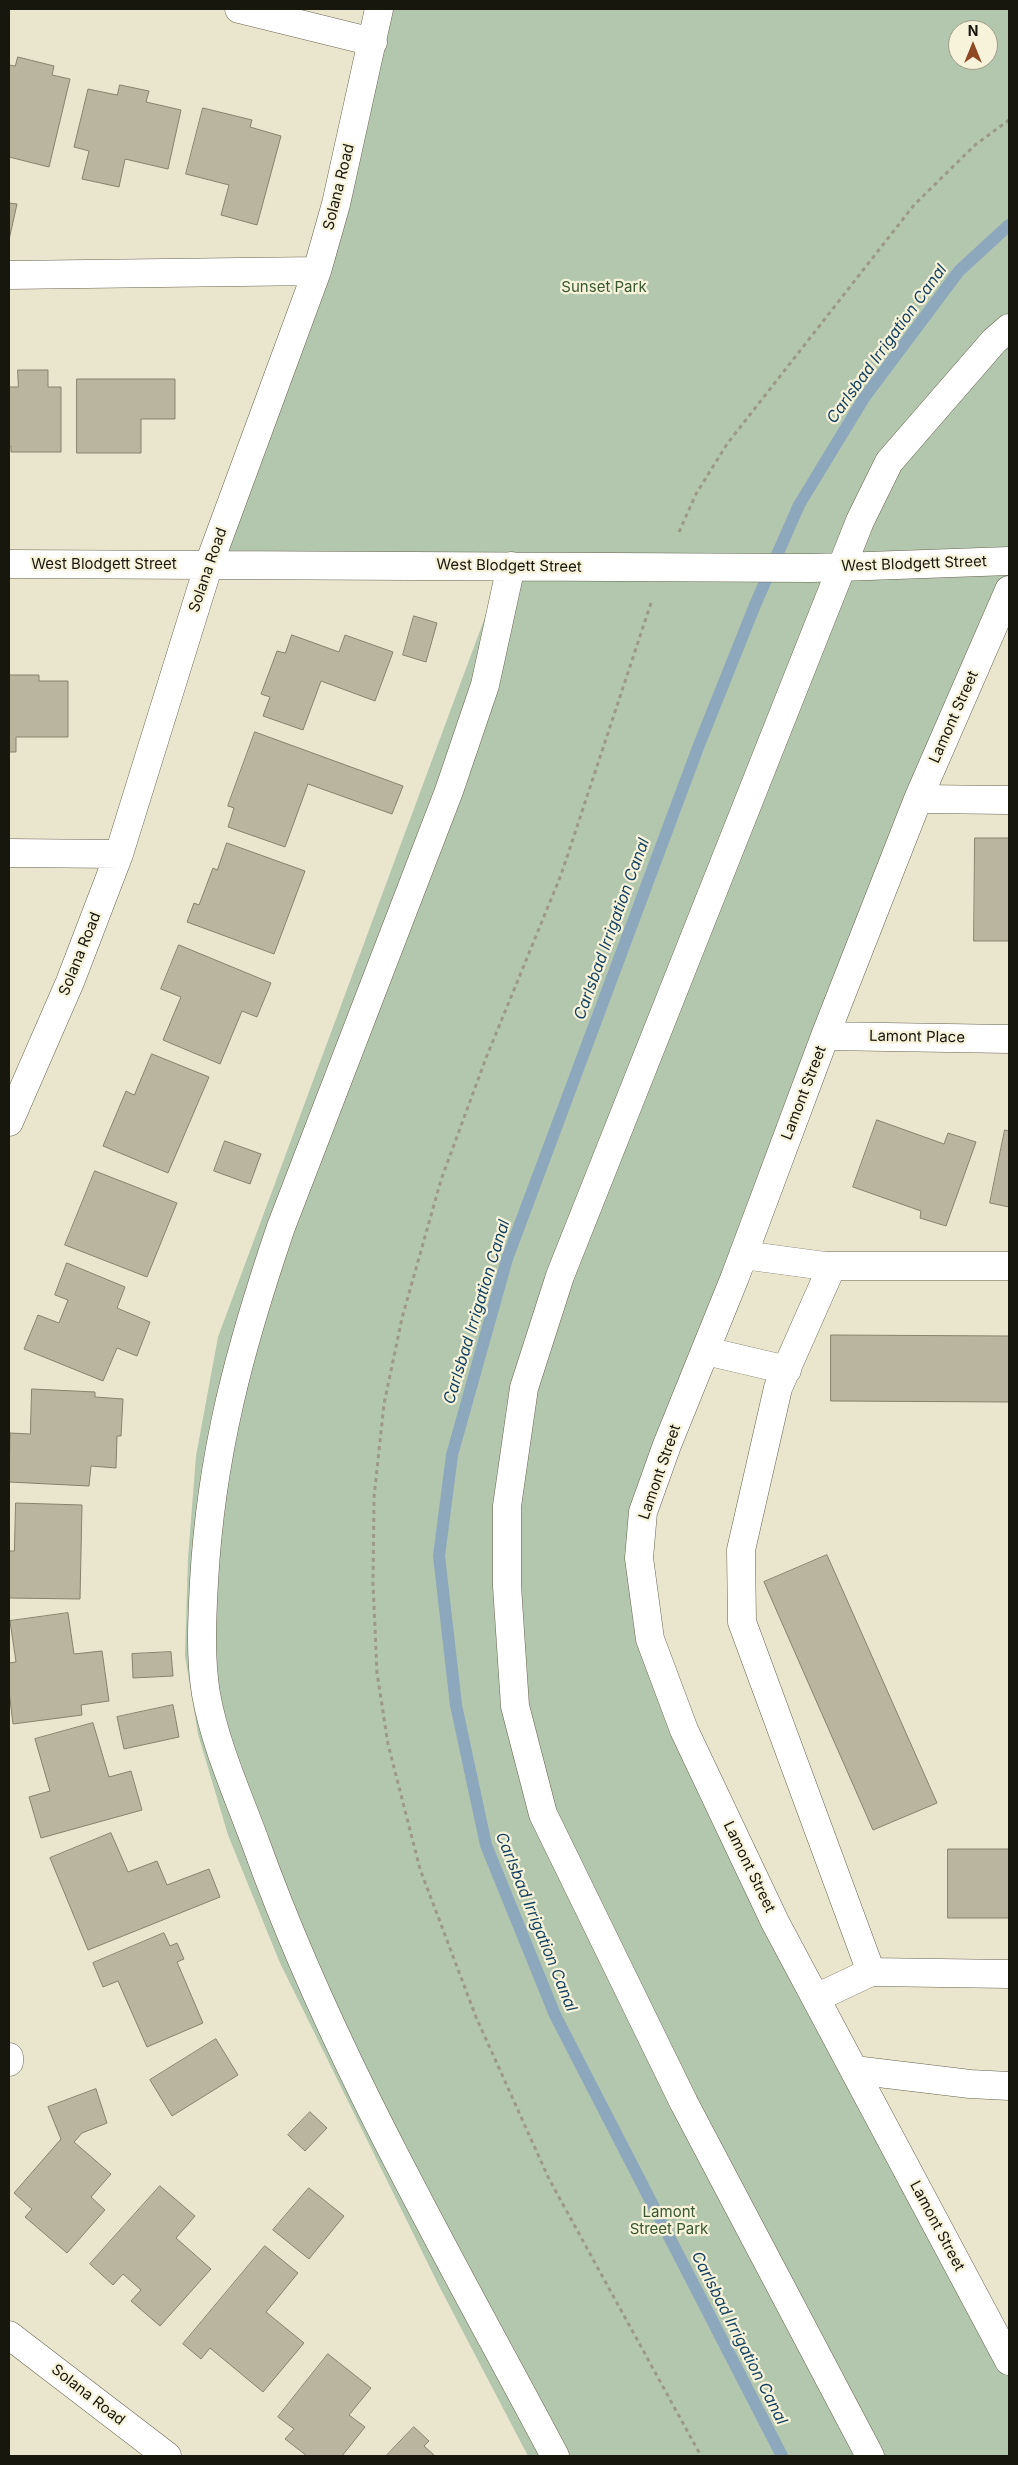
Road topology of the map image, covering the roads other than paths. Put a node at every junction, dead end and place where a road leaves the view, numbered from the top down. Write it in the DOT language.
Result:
graph roads {
  1 [pos="239,9"];
  2 [pos="379,9"];
  3 [pos="372,42"];
  4 [pos="317,271"];
  5 [pos="9,275"];
  6 [pos="1009,328"];
  7 [pos="1009,561"];
  8 [pos="9,564"];
  9 [pos="209,564"];
  10 [pos="512,566"];
  11 [pos="841,567"];
  12 [pos="1009,590"];
  13 [pos="918,799"];
  14 [pos="1009,800"];
  15 [pos="9,853"];
  16 [pos="119,854"];
  17 [pos="826,1036"];
  18 [pos="1009,1039"];
  19 [pos="9,1122"];
  20 [pos="744,1255"];
  21 [pos="832,1266"];
  22 [pos="1009,1266"];
  23 [pos="706,1351"];
  24 [pos="786,1370"];
  25 [pos="871,1972"];
  26 [pos="1009,1974"];
  27 [pos="816,1998"];
  28 [pos="9,2057"];
  29 [pos="9,2062"];
  30 [pos="854,2070"];
  31 [pos="1009,2086"];
  32 [pos="9,2335"];
  33 [pos="1009,2361"];
  34 [pos="167,2456"];
  35 [pos="556,2456"];
  36 [pos="870,2456"];
  1 -- 3 [label="street"];
  2 -- 3 [label="street, Solana Road"];
  3 -- 4 [label="street, Solana Road"];
  4 -- 5 [label="street"];
  4 -- 9 [label="street, Solana Road"];
  6 -- 11 [label="street"];
  7 -- 11 [label="street, West Blodgett Street"];
  8 -- 9 [label="street, West Blodgett Street"];
  9 -- 10 [label="street, West Blodgett Street"];
  9 -- 16 [label="street, Solana Road"];
  10 -- 11 [label="street, West Blodgett Street"];
  10 -- 35 [label="street"];
  11 -- 36 [label="street"];
  12 -- 13 [label="street, Lamont Street"];
  13 -- 14 [label="street"];
  13 -- 17 [label="street, Lamont Street"];
  15 -- 16 [label="street"];
  16 -- 19 [label="street, Solana Road"];
  17 -- 18 [label="street, Lamont Place"];
  17 -- 20 [label="street, Lamont Street"];
  20 -- 21 [label="street"];
  20 -- 23 [label="street, Lamont Street"];
  21 -- 22 [label="street"];
  21 -- 24 [label="street"];
  23 -- 24 [label="street"];
  23 -- 27 [label="street, Lamont Street"];
  24 -- 25 [label="street"];
  25 -- 26 [label="street"];
  25 -- 27 [label="street"];
  27 -- 30 [label="street, Lamont Street"];
  28 -- 29 [label="street"];
  30 -- 31 [label="street"];
  30 -- 33 [label="street, Lamont Street"];
  32 -- 34 [label="street, Solana Road"];
}
